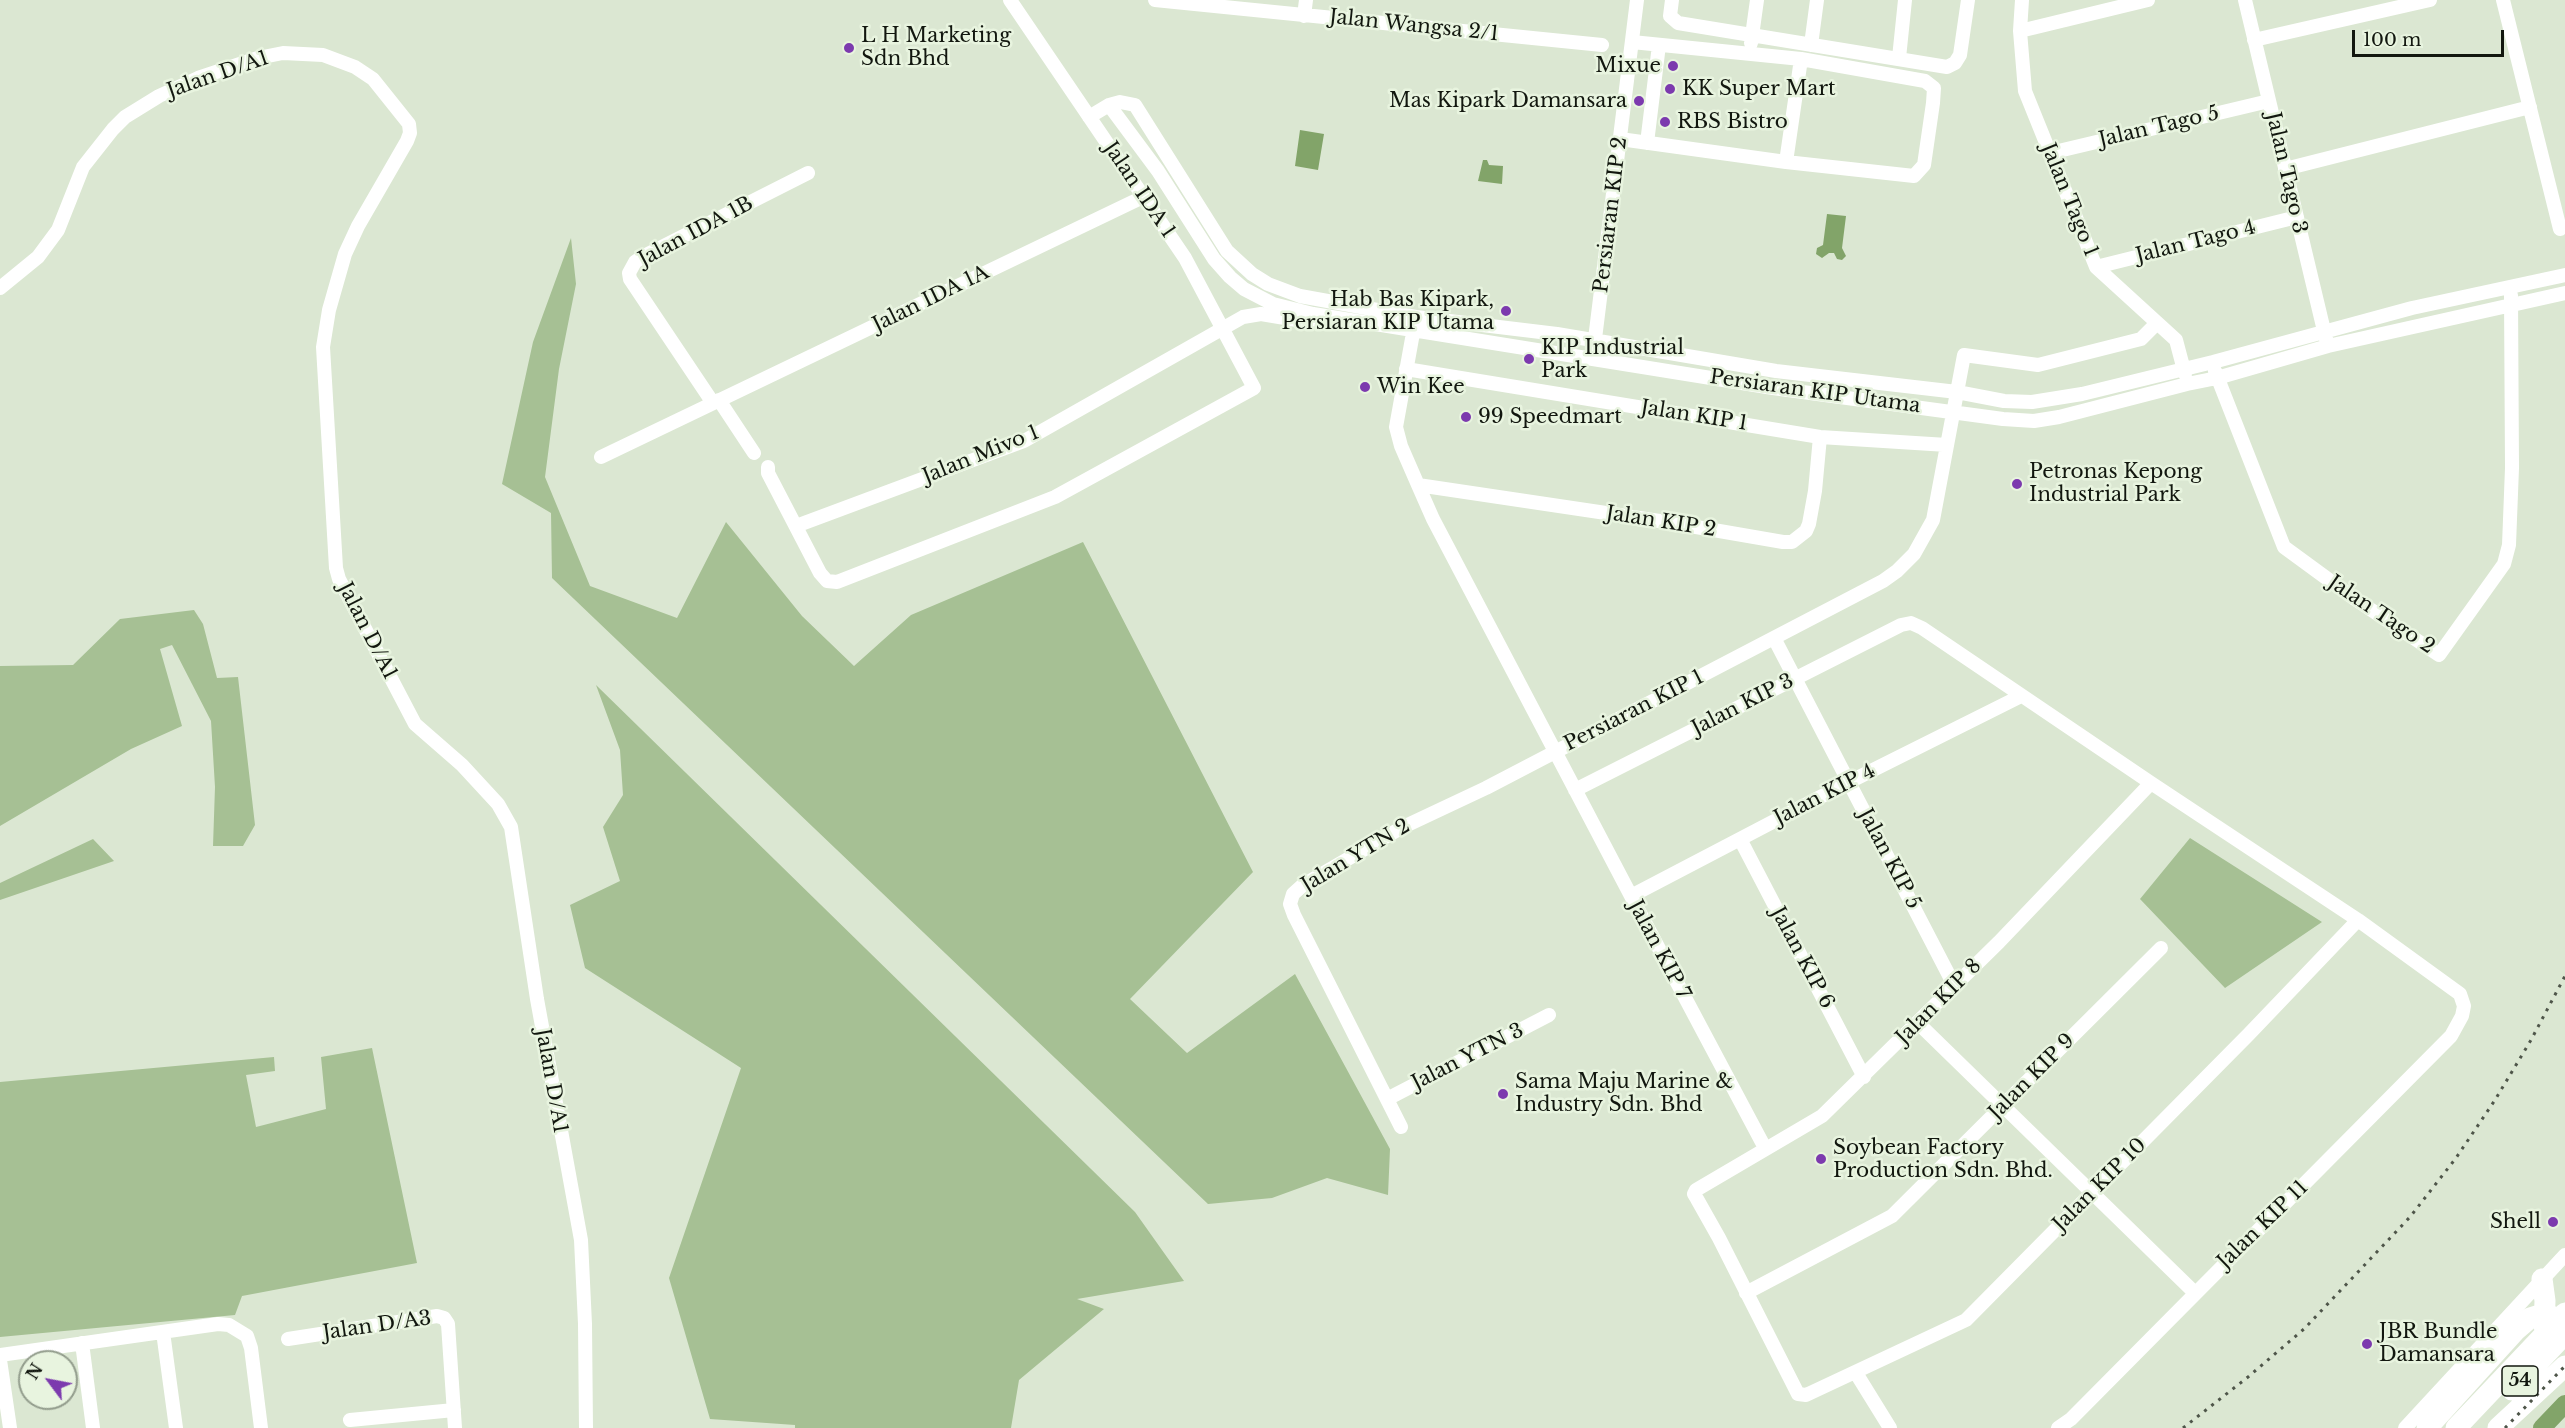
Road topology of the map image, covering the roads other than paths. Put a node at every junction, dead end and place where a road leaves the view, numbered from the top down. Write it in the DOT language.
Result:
graph roads {
  1 [pos="1010,0"];
  2 [pos="1155,0"];
  3 [pos="1306,0"];
  4 [pos="1637,0"];
  5 [pos="1672,0"];
  6 [pos="1757,0"];
  7 [pos="1817,0"];
  8 [pos="1905,0"];
  9 [pos="1968,0"];
  10 [pos="2022,0"];
  11 [pos="2148,0"];
  12 [pos="2245,0"];
  13 [pos="2430,0"];
  14 [pos="2503,0"];
  15 [pos="1214,3"];
  16 [pos="2383,5"];
  17 [pos="1304,16"];
  18 [pos="1734,31"];
  19 [pos="2020,31"];
  20 [pos="1752,34"];
  21 [pos="2254,40"];
  22 [pos="1632,42"];
  23 [pos="1602,45"];
  24 [pos="1659,45"];
  25 [pos="1811,45"];
  26 [pos="1731,52"];
  27 [pos="1750,54"];
  28 [pos="1899,58"];
  29 [pos="1801,59"];
  30 [pos="2269,101"];
  31 [pos="1109,105"];
  32 [pos="2530,107"];
  33 [pos="1089,117"];
  34 [pos="1620,139"];
  35 [pos="1647,143"];
  36 [pos="2050,153"];
  37 [pos="1786,162"];
  38 [pos="2285,169"];
  39 [pos="808,173"];
  40 [pos="1143,198"];
  41 [pos="2297,217"];
  42 [pos="2560,229"];
  43 [pos="2096,267"];
  44 [pos="2565,275"];
  45 [pos="1268,284"];
  46 [pos="2510,287"];
  47 [pos="0,288"];
  48 [pos="2565,293"];
  49 [pos="1259,297"];
  50 [pos="2511,304"];
  51 [pos="1414,323"];
  52 [pos="2157,323"];
  53 [pos="1221,329"];
  54 [pos="2324,330"];
  55 [pos="1595,340"];
  56 [pos="2328,346"];
  57 [pos="1593,358"];
  58 [pos="2212,362"];
  59 [pos="2183,367"];
  60 [pos="1406,369"];
  61 [pos="2217,378"];
  62 [pos="2187,384"];
  63 [pos="1957,392"];
  64 [pos="716,402"];
  65 [pos="1954,411"];
  66 [pos="1820,437"];
  67 [pos="1947,445"];
  68 [pos="754,453"];
  69 [pos="601,457"];
  70 [pos="768,467"];
  71 [pos="1418,485"];
  72 [pos="796,526"];
  73 [pos="1774,638"];
  74 [pos="1795,678"];
  75 [pos="2022,696"];
  76 [pos="1555,752"];
  77 [pos="1849,782"];
  78 [pos="2151,783"];
  79 [pos="1575,790"];
  80 [pos="1740,839"];
  81 [pos="1631,896"];
  82 [pos="2358,920"];
  83 [pos="2161,948"];
  84 [pos="1954,985"];
  85 [pos="1549,1015"];
  86 [pos="1918,1023"];
  87 [pos="1864,1077"];
  88 [pos="1387,1099"];
  89 [pos="2003,1106"];
  90 [pos="1401,1127"];
  91 [pos="1765,1148"];
  92 [pos="2092,1193"];
  93 [pos="2565,1255"];
  94 [pos="2542,1279"];
  95 [pos="1746,1293"];
  96 [pos="2194,1293"];
  97 [pos="2565,1313"];
  98 [pos="2565,1324"];
  99 [pos="163,1332"];
  100 [pos="2565,1334"];
  101 [pos="2543,1336"];
  102 [pos="288,1339"];
  103 [pos="82,1343"];
  104 [pos="0,1355"];
  105 [pos="0,1360"];
  106 [pos="2565,1365"];
  107 [pos="1856,1373"];
  108 [pos="454,1410"];
  109 [pos="350,1420"];
  110 [pos="10,1428"];
  111 [pos="93,1428"];
  112 [pos="176,1428"];
  113 [pos="261,1428"];
  114 [pos="455,1428"];
  115 [pos="586,1428"];
  116 [pos="1890,1428"];
  117 [pos="2058,1428"];
  118 [pos="2405,1428"];
  119 [pos="2427,1428"];
  120 [pos="2456,1428"];
  121 [pos="2476,1428"];
  122 [pos="2498,1428"];
  1 -- 33 [label="street, Jalan IDA 1"];
  2 -- 15 [label="street, Jalan Wangsa 2/1"];
  3 -- 17 [label="street"];
  4 -- 22 [label="street, Persiaran KIP 2"];
  5 -- 18 [label="street"];
  6 -- 20 [label="street"];
  7 -- 25 [label="street"];
  8 -- 28 [label="street"];
  9 -- 28 [label="street"];
  10 -- 19 [label="street, Jalan Tago 1"];
  11 -- 19 [label="street"];
  12 -- 21 [label="street, Jalan Tago 3"];
  13 -- 16 [label="street"];
  14 -- 32 [label="street"];
  15 -- 17 [label="street, Jalan Wangsa 2/1"];
  16 -- 21 [label="street"];
  17 -- 23 [label="street, Jalan Wangsa 2/1"];
  18 -- 20 [label="street"];
  18 -- 26 [label="street"];
  19 -- 36 [label="street, Jalan Tago 1"];
  20 -- 25 [label="street"];
  20 -- 27 [label="street"];
  21 -- 30 [label="street, Jalan Tago 3"];
  22 -- 24 [label="street"];
  22 -- 34 [label="street, Persiaran KIP 2"];
  24 -- 26 [label="street"];
  24 -- 35 [label="street"];
  25 -- 28 [label="street"];
  26 -- 27 [label="street"];
  27 -- 29 [label="street"];
  29 -- 37 [label="street"];
  29 -- 37 [label="street"];
  30 -- 36 [label="street, Jalan Tago 5"];
  30 -- 38 [label="street, Jalan Tago 3"];
  31 -- 33 [label="street"];
  31 -- 45 [label="street, Persiaran KIP Utama"];
  31 -- 49 [label="street, Persiaran KIP Utama"];
  32 -- 38 [label="street"];
  32 -- 42 [label="street"];
  33 -- 40 [label="street, Jalan IDA 1"];
  34 -- 35 [label="street"];
  34 -- 55 [label="street, Persiaran KIP 2"];
  35 -- 37 [label="street"];
  36 -- 43 [label="street, Jalan Tago 1"];
  38 -- 41 [label="street, Jalan Tago 3"];
  39 -- 64 [label="street, Jalan IDA 1B"];
  40 -- 53 [label="street, Jalan IDA 1"];
  40 -- 64 [label="street, Jalan IDA 1A"];
  41 -- 43 [label="street, Jalan Tago 4"];
  41 -- 54 [label="street, Jalan Tago 3"];
  43 -- 52 [label="street, Jalan Tago 1"];
  44 -- 46 [label="street"];
  45 -- 49 [label="street"];
  45 -- 51 [label="street, Persiaran KIP Utama"];
  46 -- 50 [label="street, Jalan Tago 2"];
  46 -- 54 [label="street"];
  47 -- 115 [label="street, Jalan D/A1"];
  48 -- 50 [label="street"];
  49 -- 51 [label="street, Persiaran KIP Utama"];
  50 -- 56 [label="street"];
  50 -- 61 [label="street, Jalan Tago 2"];
  51 -- 53 [label="street, Jalan Mivo 1"];
  51 -- 55 [label="street, Persiaran KIP Utama"];
  51 -- 57 [label="street, Persiaran KIP Utama"];
  51 -- 60 [label="street, Persiaran KIP 1"];
  52 -- 59 [label="street, Jalan Tago 1"];
  52 -- 63 [label="street, Persiaran KIP 1"];
  53 -- 72 [label="street, Jalan Mivo 1"];
  53 -- 72 [label="street, Jalan IDA 1"];
  54 -- 56 [label="street, Jalan Tago 3"];
  54 -- 58 [label="street"];
  55 -- 57 [label="street, Persiaran KIP 2"];
  55 -- 63 [label="street, Persiaran KIP Utama"];
  56 -- 61 [label="street"];
  57 -- 65 [label="street, Persiaran KIP Utama"];
  58 -- 59 [label="street"];
  58 -- 61 [label="street, Jalan Tago 2"];
  59 -- 62 [label="street, Jalan Tago 1"];
  59 -- 63 [label="street, Persiaran KIP Utama"];
  60 -- 66 [label="street, Jalan KIP 1"];
  60 -- 71 [label="street, Persiaran KIP 1"];
  61 -- 62 [label="street"];
  62 -- 65 [label="street, Persiaran KIP Utama"];
  63 -- 65 [label="street, Persiaran KIP 1"];
  64 -- 68 [label="street"];
  64 -- 69 [label="street, Jalan IDA 1A"];
  65 -- 67 [label="street, Persiaran KIP 1"];
  66 -- 67 [label="street, Jalan KIP 1"];
  66 -- 71 [label="street, Jalan KIP 2"];
  67 -- 73 [label="street, Persiaran KIP 1"];
  70 -- 72 [label="street"];
  71 -- 76 [label="street, Persiaran KIP 1"];
  73 -- 74 [label="street, Jalan KIP 5"];
  73 -- 76 [label="street, Persiaran KIP 1"];
  74 -- 75 [label="street, Jalan KIP 3"];
  74 -- 77 [label="street, Jalan KIP 5"];
  74 -- 79 [label="street, Jalan KIP 3"];
  75 -- 77 [label="street, Jalan KIP 4"];
  75 -- 78 [label="street"];
  76 -- 79 [label="street, Jalan KIP 7"];
  76 -- 88 [label="street, Jalan YTN 2"];
  77 -- 80 [label="street, Jalan KIP 4"];
  77 -- 84 [label="street, Jalan KIP 5"];
  78 -- 82 [label="street"];
  78 -- 84 [label="street, Jalan KIP 8"];
  79 -- 81 [label="street, Jalan KIP 7"];
  80 -- 81 [label="street, Jalan KIP 4"];
  80 -- 87 [label="street, Jalan KIP 6"];
  81 -- 91 [label="street, Jalan KIP 7"];
  82 -- 92 [label="street, Jalan KIP 10"];
  82 -- 96 [label="street, Jalan KIP 11"];
  83 -- 89 [label="street, Jalan KIP 9"];
  84 -- 86 [label="street, Jalan KIP 8"];
  85 -- 88 [label="street, Jalan YTN 3"];
  86 -- 87 [label="street, Jalan KIP 8"];
  86 -- 89 [label="street"];
  87 -- 91 [label="street, Jalan KIP 8"];
  88 -- 90 [label="street, Jalan YTN 2"];
  89 -- 92 [label="street"];
  89 -- 95 [label="street, Jalan KIP 9"];
  91 -- 95 [label="street, Jalan KIP 8"];
  92 -- 96 [label="street"];
  92 -- 107 [label="street, Jalan KIP 10"];
  93 -- 94 [label="street"];
  94 -- 101 [label="highway"];
  94 -- 118 [label="street"];
  95 -- 107 [label="street, Jalan KIP 10"];
  96 -- 117 [label="street, Jalan KIP 11"];
  97 -- 101 [label="highway, 54"];
  98 -- 119 [label="highway"];
  99 -- 103 [label="street"];
  99 -- 112 [label="street"];
  99 -- 113 [label="street"];
  100 -- 121 [label="highway, 54"];
  101 -- 120 [label="highway, 54"];
  102 -- 108 [label="street, Jalan D/A3"];
  103 -- 104 [label="street"];
  103 -- 111 [label="street"];
  105 -- 110 [label="street"];
  106 -- 122 [label="highway"];
  107 -- 116 [label="street"];
  108 -- 109 [label="street"];
  108 -- 114 [label="street, Jalan D/A3"];
}
